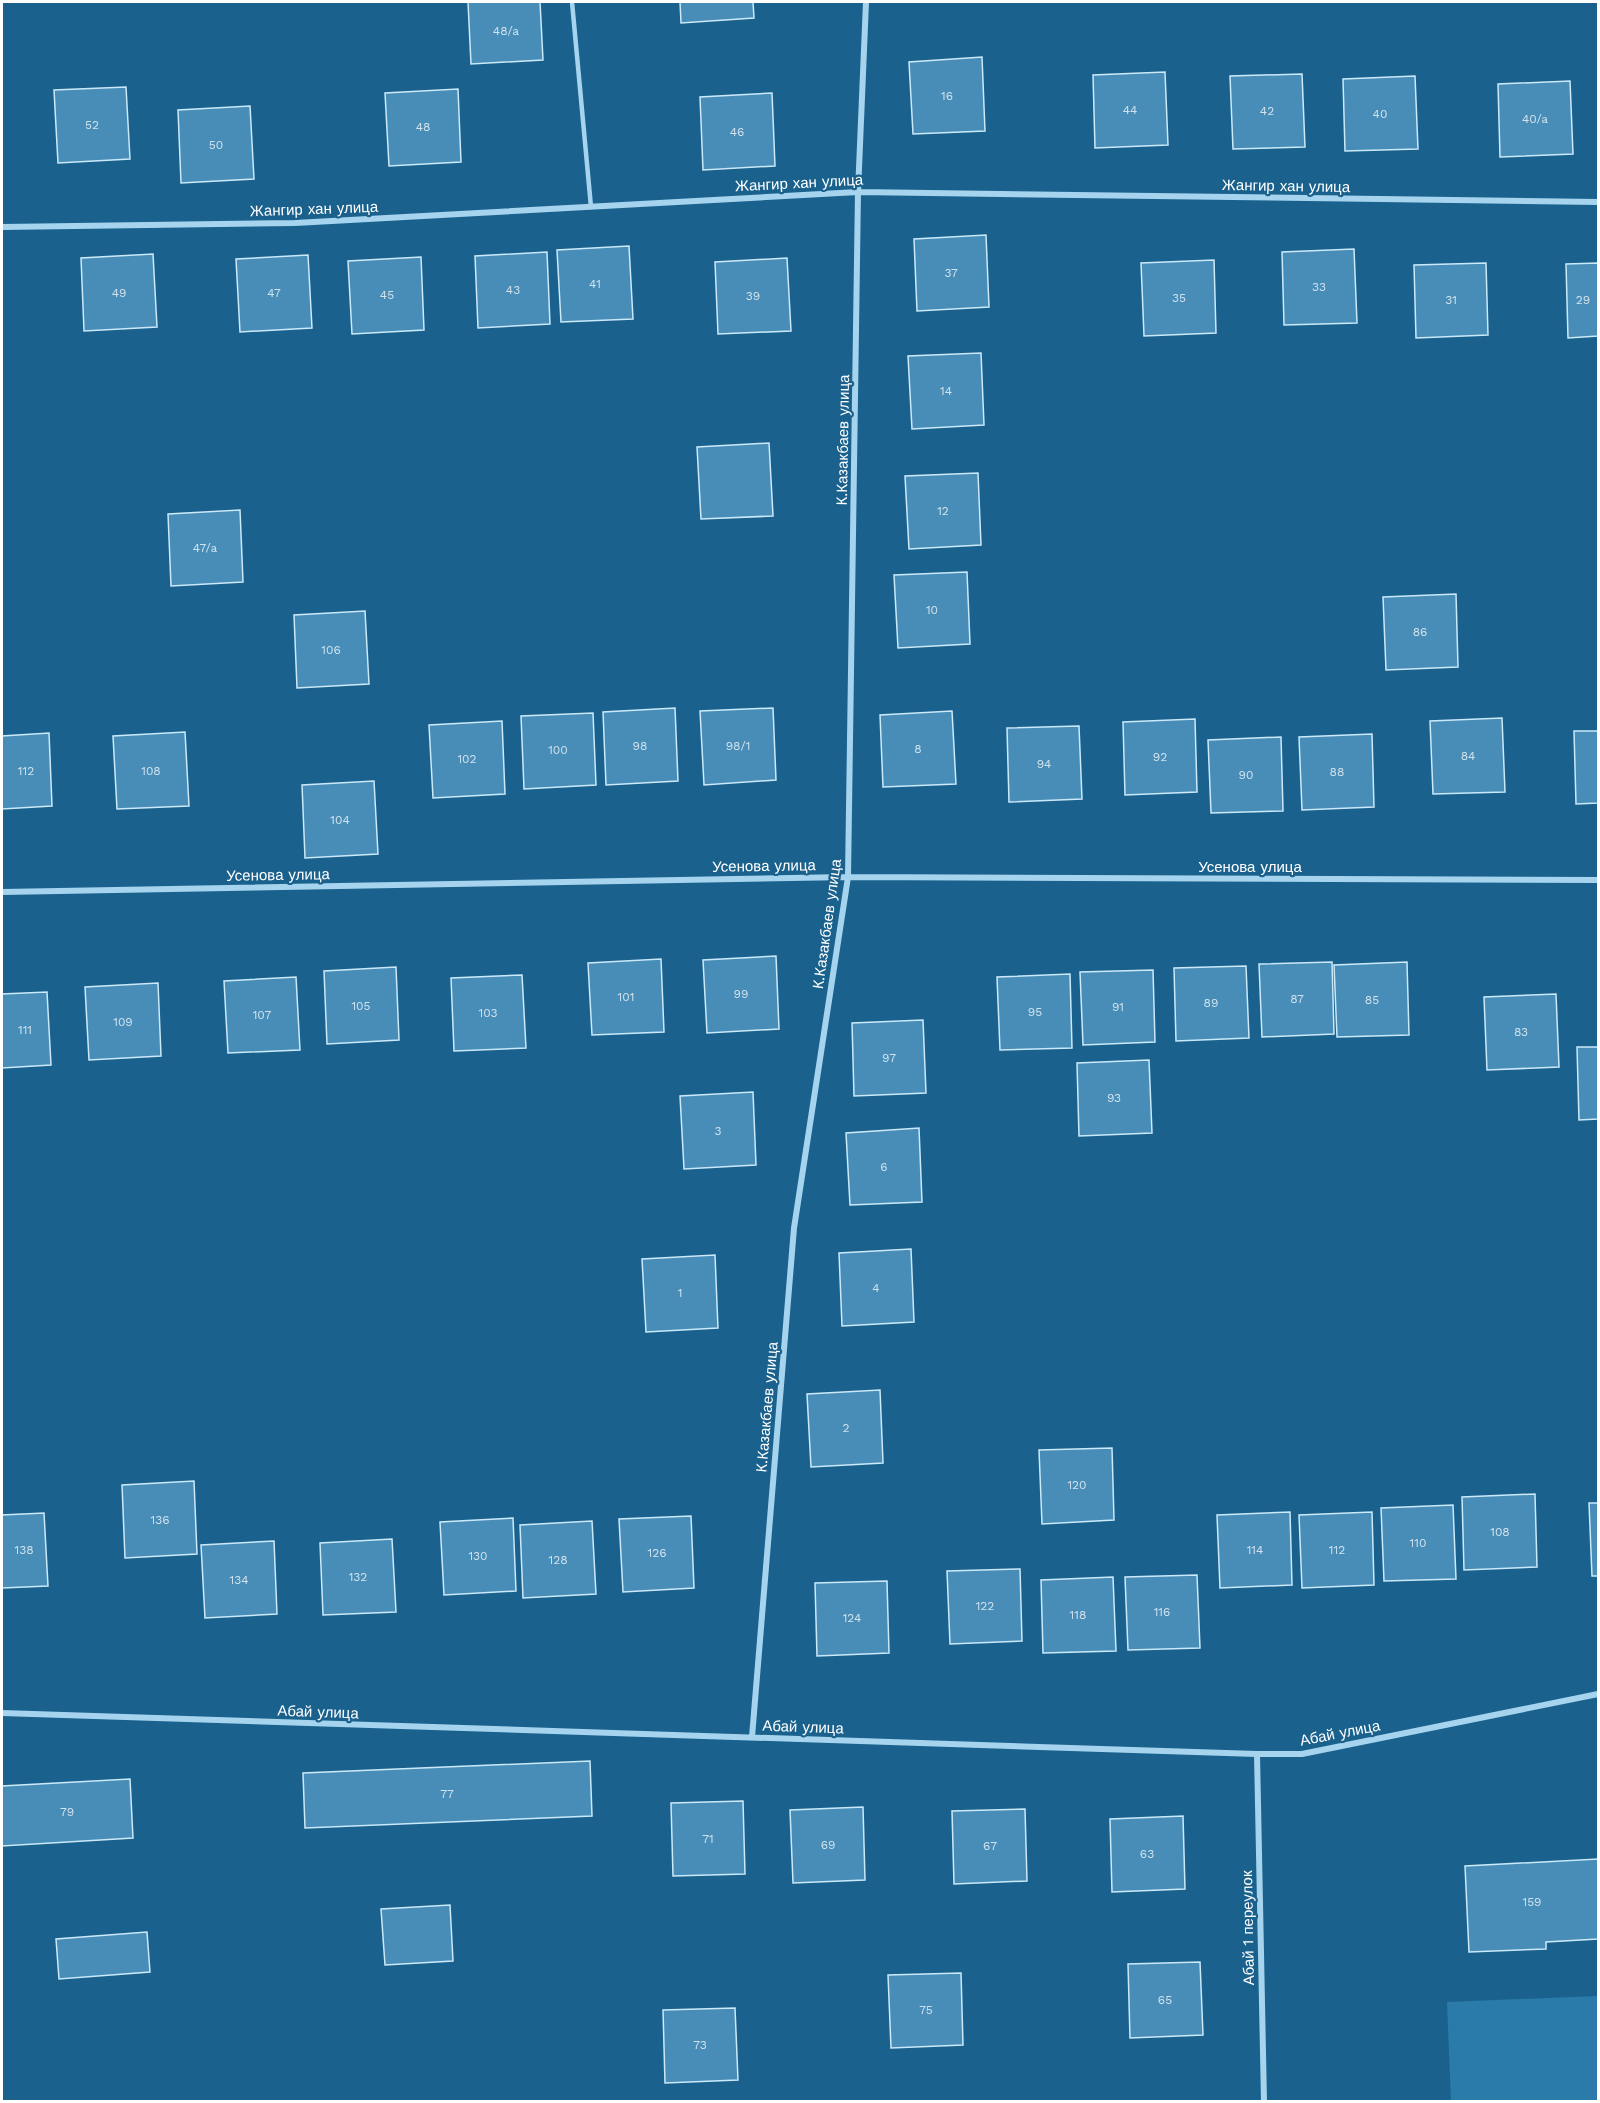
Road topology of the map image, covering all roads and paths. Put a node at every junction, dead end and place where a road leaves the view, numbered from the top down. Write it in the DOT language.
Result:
graph roads {
  1 [pos="572,2"];
  2 [pos="866,2"];
  3 [pos="858,192"];
  4 [pos="1599,202"];
  5 [pos="591,207"];
  6 [pos="2,227"];
  7 [pos="848,877"];
  8 [pos="1599,880"];
  9 [pos="2,892"];
  10 [pos="1599,1694"];
  11 [pos="2,1713"];
  12 [pos="752,1737"];
  13 [pos="1257,1754"];
  14 [pos="1264,2102"];
  1 -- 5 [label="lane"];
  2 -- 3 [label="street, К.Казакбаев улица"];
  3 -- 4 [label="street, Жангир хан улица"];
  3 -- 5 [label="street, Жангир хан улица"];
  3 -- 7 [label="street, К.Казакбаев улица"];
  5 -- 6 [label="street, Жангир хан улица"];
  7 -- 8 [label="street, Усенова улица"];
  7 -- 9 [label="street, Усенова улица"];
  7 -- 12 [label="street, К.Казакбаев улица"];
  10 -- 13 [label="street, Абай улица"];
  11 -- 12 [label="street, Абай улица"];
  12 -- 13 [label="street, Абай улица"];
  13 -- 14 [label="street, Абай 1 переулок"];
}
